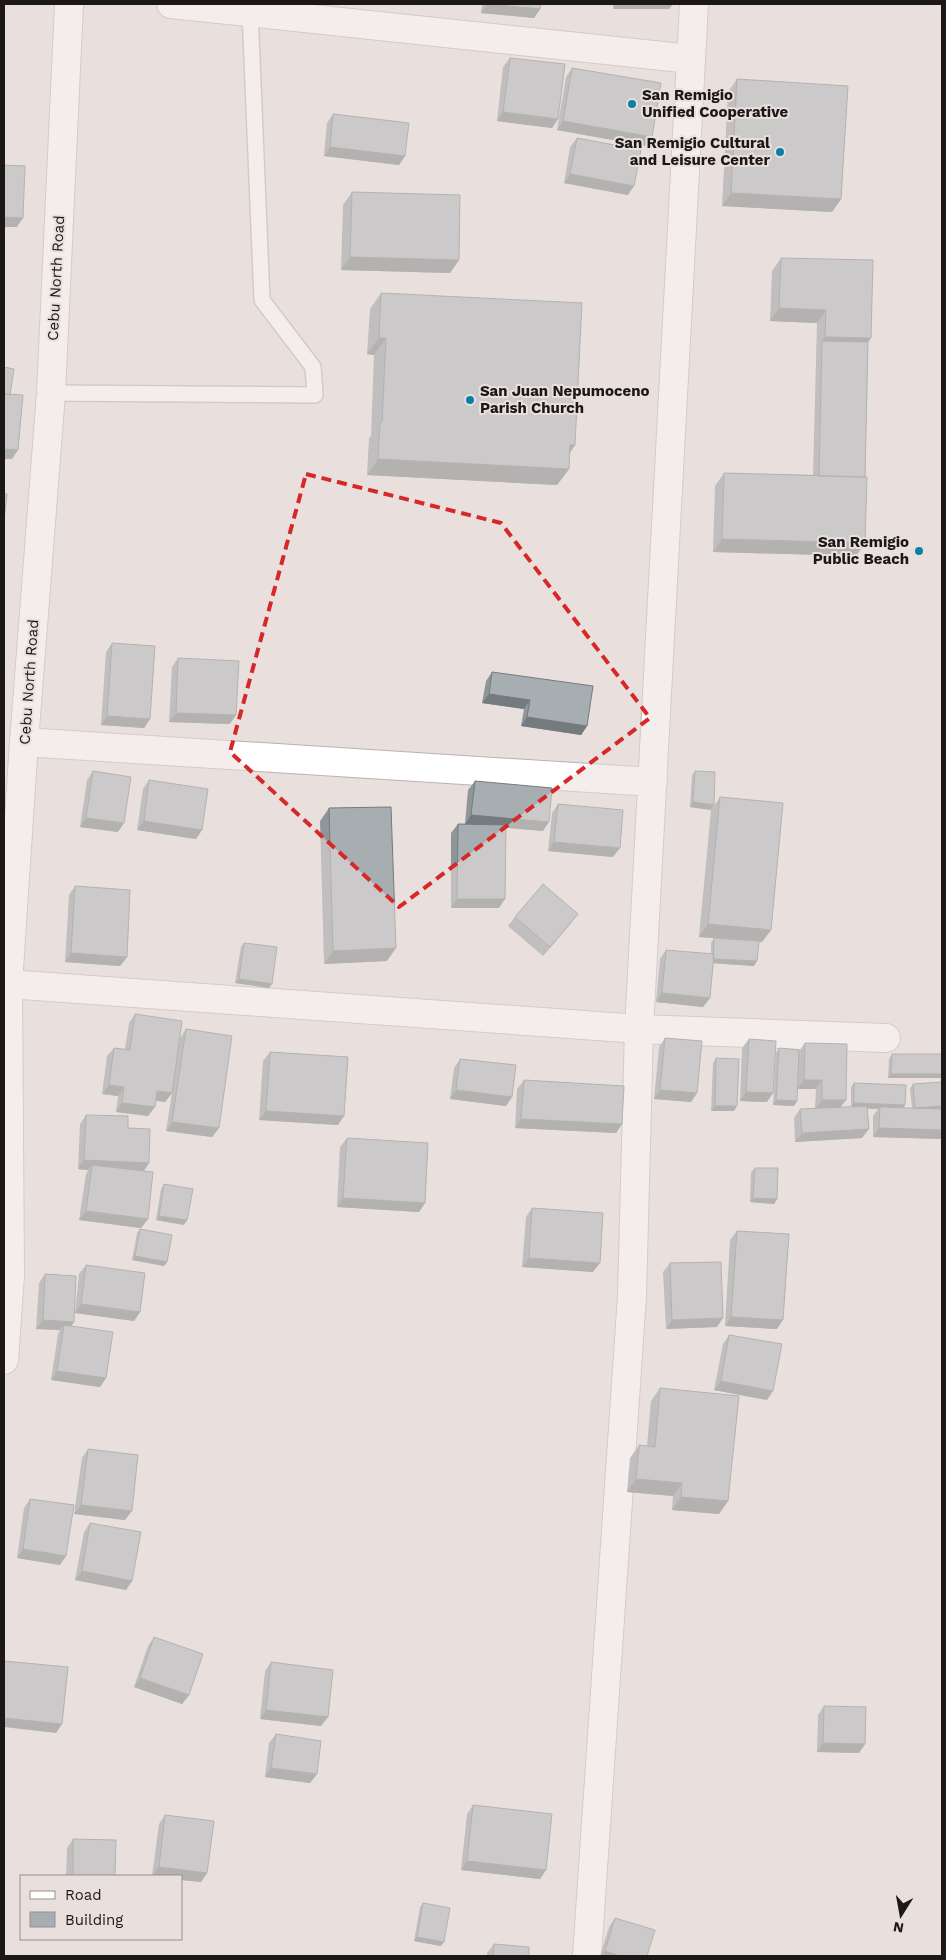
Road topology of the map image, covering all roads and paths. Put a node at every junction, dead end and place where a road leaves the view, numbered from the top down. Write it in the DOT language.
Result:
graph roads {
  1 [pos="69,4"];
  2 [pos="172,4"];
  3 [pos="694,4"];
  4 [pos="250,12"];
  5 [pos="691,59"];
  6 [pos="51,392"];
  7 [pos="24,742"];
  8 [pos="653,782"];
  9 [pos="8,984"];
  10 [pos="639,1029"];
  11 [pos="886,1038"];
  12 [pos="7,1274"];
  13 [pos="5,1324"];
  14 [pos="4,1360"];
  15 [pos="587,1956"];
  1 -- 6 [label="street, Cebu North Road"];
  2 -- 4 [label="street"];
  3 -- 5 [label="street"];
  4 -- 5 [label="street"];
  4 -- 6 [label="lane"];
  5 -- 8 [label="street"];
  6 -- 7 [label="street, Cebu North Road"];
  7 -- 8 [label="street"];
  7 -- 9 [label="street, Cebu North Road"];
  8 -- 10 [label="street"];
  9 -- 10 [label="street"];
  9 -- 12 [label="street, Cebu North Road"];
  10 -- 11 [label="street"];
  10 -- 15 [label="street"];
  12 -- 13 [label="street, Cebu North Road"];
  13 -- 14 [label="street, Cebu North Road"];
}
